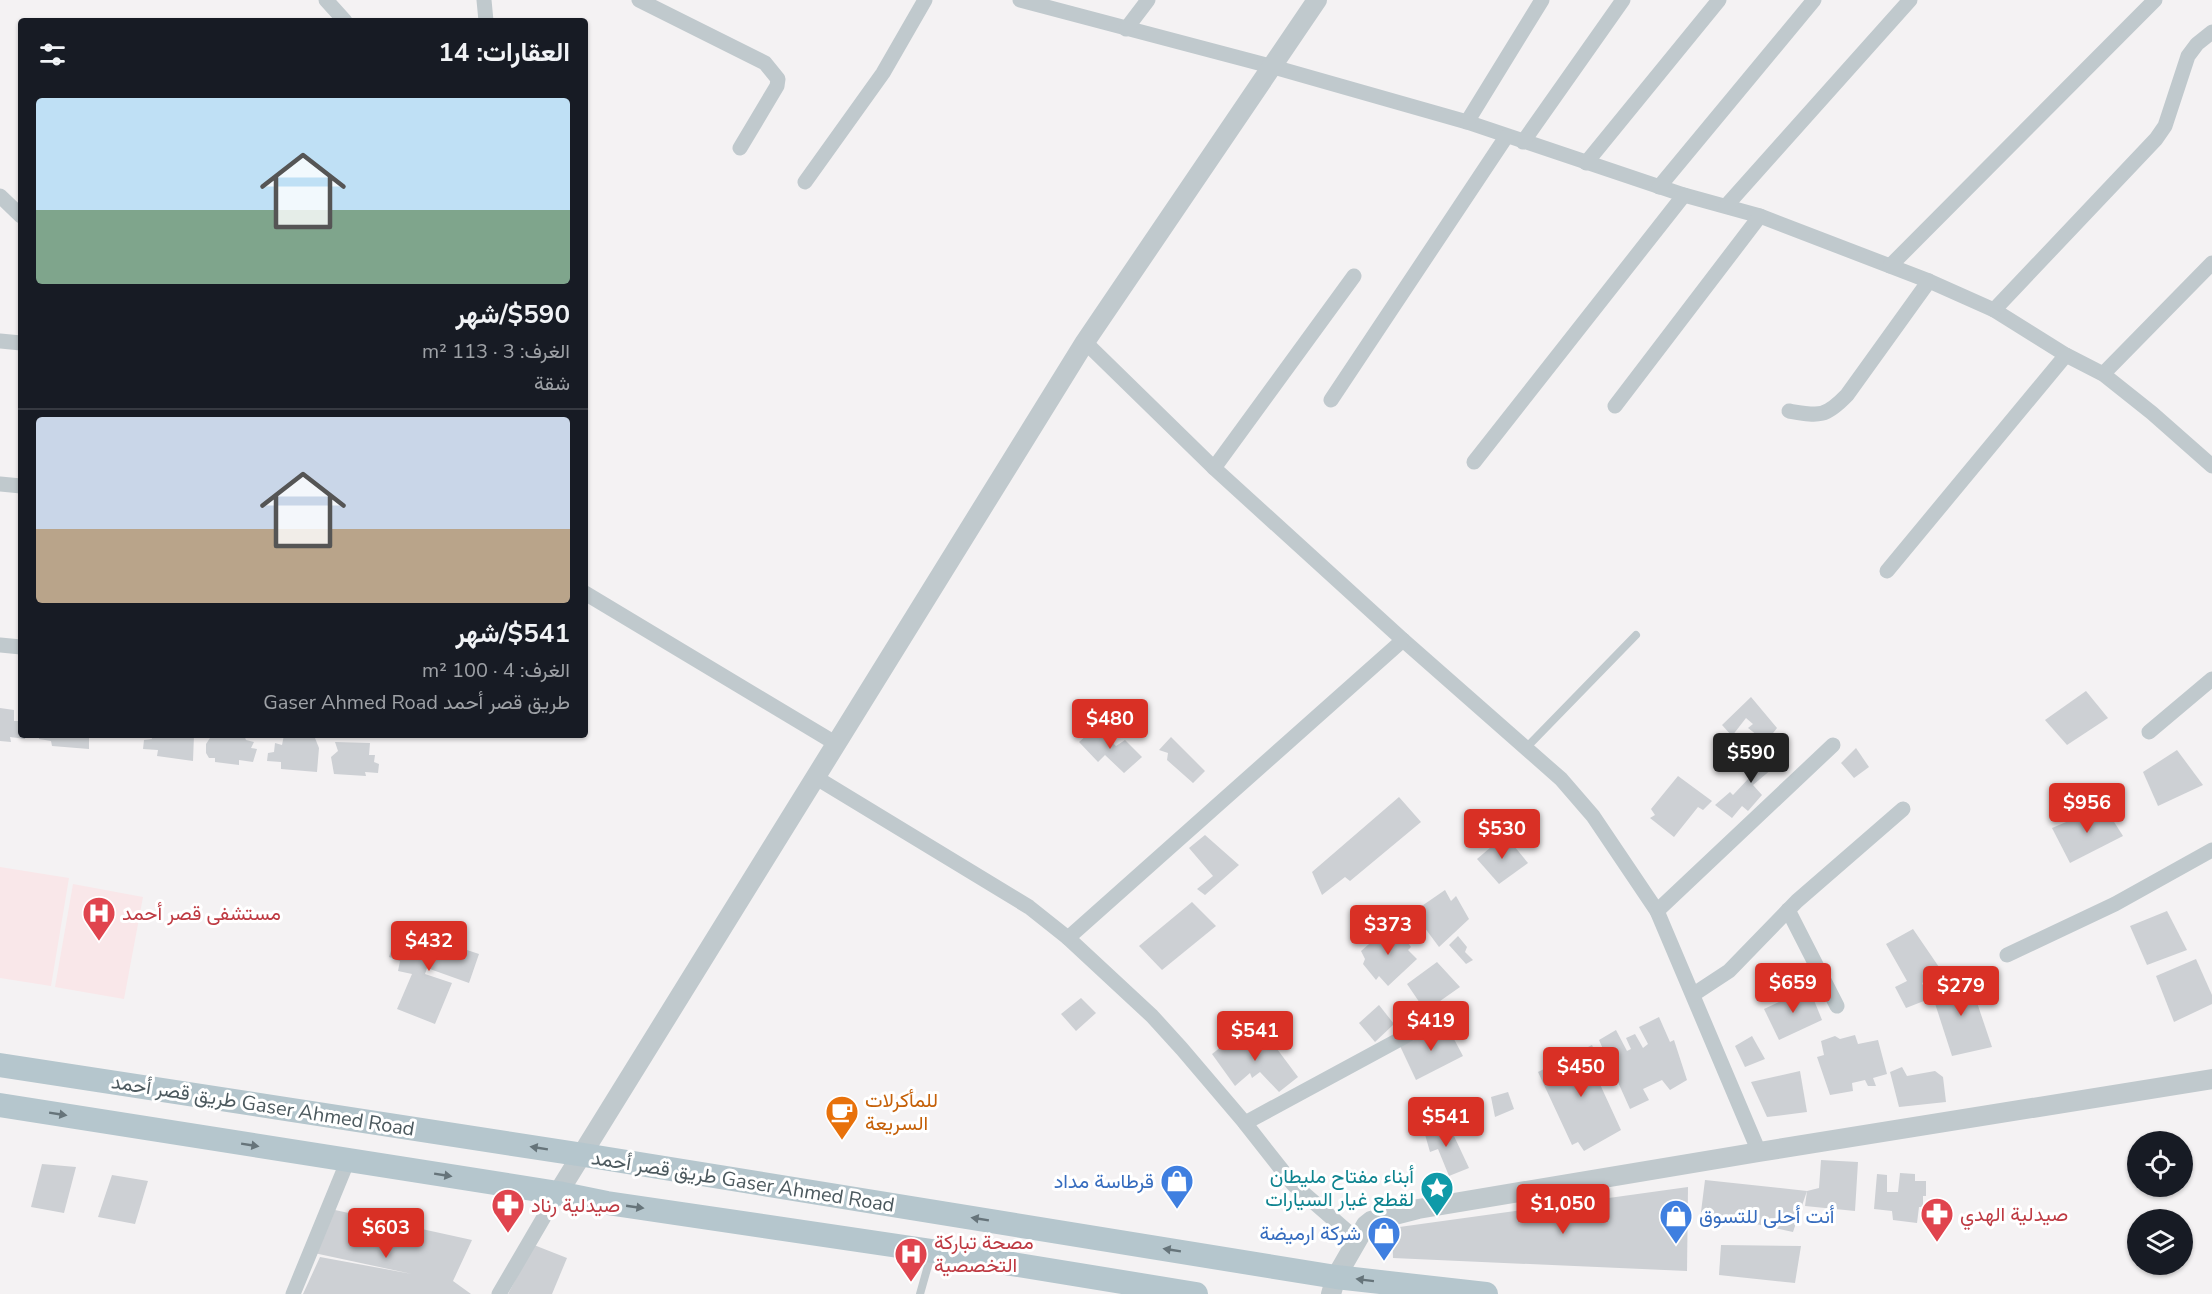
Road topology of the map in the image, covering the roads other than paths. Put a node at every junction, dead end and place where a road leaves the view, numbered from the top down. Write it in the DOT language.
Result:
graph roads {
  1 [pos="326,0"];
  2 [pos="484,0"];
  3 [pos="639,0"];
  4 [pos="925,0"];
  5 [pos="1020,0"];
  6 [pos="1148,0"];
  7 [pos="1317,0"];
  8 [pos="1542,0"];
  9 [pos="1623,0"];
  10 [pos="1719,0"];
  11 [pos="1814,0"];
  12 [pos="1910,0"];
  13 [pos="2154,0"];
  14 [pos="342,18"];
  15 [pos="486,18"];
  16 [pos="1126,29"];
  17 [pos="2212,32"];
  18 [pos="1270,66"];
  19 [pos="1467,122"];
  20 [pos="1506,137"];
  21 [pos="1523,142"];
  22 [pos="740,148"];
  23 [pos="1586,164"];
  24 [pos="804,182"];
  25 [pos="1659,187"];
  26 [pos="1684,195"];
  27 [pos="0,196"];
  28 [pos="1726,206"];
  29 [pos="18,213"];
  30 [pos="1760,216"];
  31 [pos="2212,263"];
  32 [pos="1890,266"];
  33 [pos="1354,276"];
  34 [pos="1929,281"];
  35 [pos="1994,310"];
  36 [pos="0,340"];
  37 [pos="1085,342"];
  38 [pos="18,343"];
  39 [pos="2066,355"];
  40 [pos="2103,374"];
  41 [pos="1331,400"];
  42 [pos="1615,406"];
  43 [pos="1789,411"];
  44 [pos="1474,462"];
  45 [pos="2212,466"];
  46 [pos="1214,468"];
  47 [pos="0,484"];
  48 [pos="18,486"];
  49 [pos="1887,571"];
  50 [pos="588,595"];
  51 [pos="1636,634"];
  52 [pos="1403,640"];
  53 [pos="0,645"];
  54 [pos="18,647"];
  55 [pos="2212,679"];
  56 [pos="2149,732"];
  57 [pos="835,743"];
  58 [pos="1833,745"];
  59 [pos="1526,748"];
  60 [pos="814,777"];
  61 [pos="1903,809"];
  62 [pos="2212,850"];
  63 [pos="1788,910"];
  64 [pos="1657,911"];
  65 [pos="1068,938"];
  66 [pos="2007,955"];
  67 [pos="1694,994"];
  68 [pos="1837,1006"];
  69 [pos="1428,1024"];
  70 [pos="0,1065"];
  71 [pos="2212,1079"];
  72 [pos="0,1105"];
  73 [pos="1245,1123"];
  74 [pos="1759,1152"];
  75 [pos="584,1155"];
  76 [pos="348,1160"];
  77 [pos="558,1194"];
  78 [pos="1356,1239"];
  79 [pos="932,1251"];
  80 [pos="1333,1285"];
  81 [pos="1145,1290"];
  82 [pos="293,1294"];
  83 [pos="499,1294"];
  84 [pos="920,1294"];
  85 [pos="1196,1294"];
  86 [pos="1486,1294"];
  1 -- 14 [label="street"];
  2 -- 15 [label="street"];
  3 -- 22 [label="street"];
  4 -- 24 [label="street"];
  5 -- 16 [label="street"];
  6 -- 16 [label="street"];
  7 -- 18 [label="street"];
  8 -- 19 [label="street"];
  9 -- 21 [label="street"];
  10 -- 23 [label="street"];
  11 -- 25 [label="street"];
  12 -- 28 [label="street"];
  13 -- 32 [label="street"];
  16 -- 18 [label="street"];
  17 -- 35 [label="street"];
  18 -- 19 [label="street"];
  18 -- 37 [label="street"];
  19 -- 20 [label="street"];
  20 -- 21 [label="street"];
  20 -- 41 [label="street"];
  21 -- 23 [label="street"];
  23 -- 25 [label="street"];
  25 -- 26 [label="street"];
  26 -- 28 [label="street"];
  26 -- 44 [label="street"];
  27 -- 29 [label="street"];
  28 -- 30 [label="street"];
  30 -- 32 [label="street"];
  30 -- 42 [label="street"];
  31 -- 40 [label="street"];
  32 -- 34 [label="street"];
  33 -- 46 [label="street"];
  34 -- 35 [label="street"];
  34 -- 43 [label="street"];
  35 -- 39 [label="street"];
  36 -- 38 [label="street"];
  37 -- 46 [label="street"];
  37 -- 57 [label="street"];
  39 -- 40 [label="street"];
  39 -- 49 [label="street"];
  40 -- 45 [label="street"];
  46 -- 52 [label="street"];
  47 -- 48 [label="street"];
  50 -- 57 [label="street"];
  51 -- 59 [label="lane"];
  52 -- 59 [label="street"];
  52 -- 65 [label="street"];
  53 -- 54 [label="street"];
  55 -- 56 [label="street"];
  57 -- 60 [label="street"];
  58 -- 64 [label="street"];
  59 -- 64 [label="street"];
  60 -- 65 [label="street"];
  60 -- 75 [label="street"];
  61 -- 63 [label="street"];
  62 -- 66 [label="street"];
  63 -- 67 [label="street"];
  63 -- 68 [label="street"];
  64 -- 67 [label="street"];
  65 -- 73 [label="street"];
  67 -- 74 [label="street"];
  69 -- 73 [label="street"];
  75 -- 70 [label="main road, طريق قصر أحمد Gaser Ahmed Road, one-way"];
  71 -- 74 [label="street"];
  72 -- 76 [label="main road, طريق قصر أحمد Gaser Ahmed Road, one-way"];
  73 -- 78 [label="street"];
  74 -- 78 [label="street"];
  75 -- 77 [label="street"];
  80 -- 75 [label="main road, طريق قصر أحمد Gaser Ahmed Road, one-way"];
  76 -- 77 [label="main road, طريق قصر أحمد Gaser Ahmed Road, one-way"];
  76 -- 82 [label="street"];
  77 -- 79 [label="main road, طريق قصر أحمد Gaser Ahmed Road, one-way"];
  77 -- 83 [label="street"];
  78 -- 80 [label="street"];
  79 -- 81 [label="main road, طريق قصر أحمد Gaser Ahmed Road"];
  79 -- 84 [label="lane"];
  86 -- 80 [label="main road, طريق قصر أحمد Gaser Ahmed Road, one-way"];
  81 -- 85 [label="main road, طريق قصر أحمد Gaser Ahmed Road"];
}
